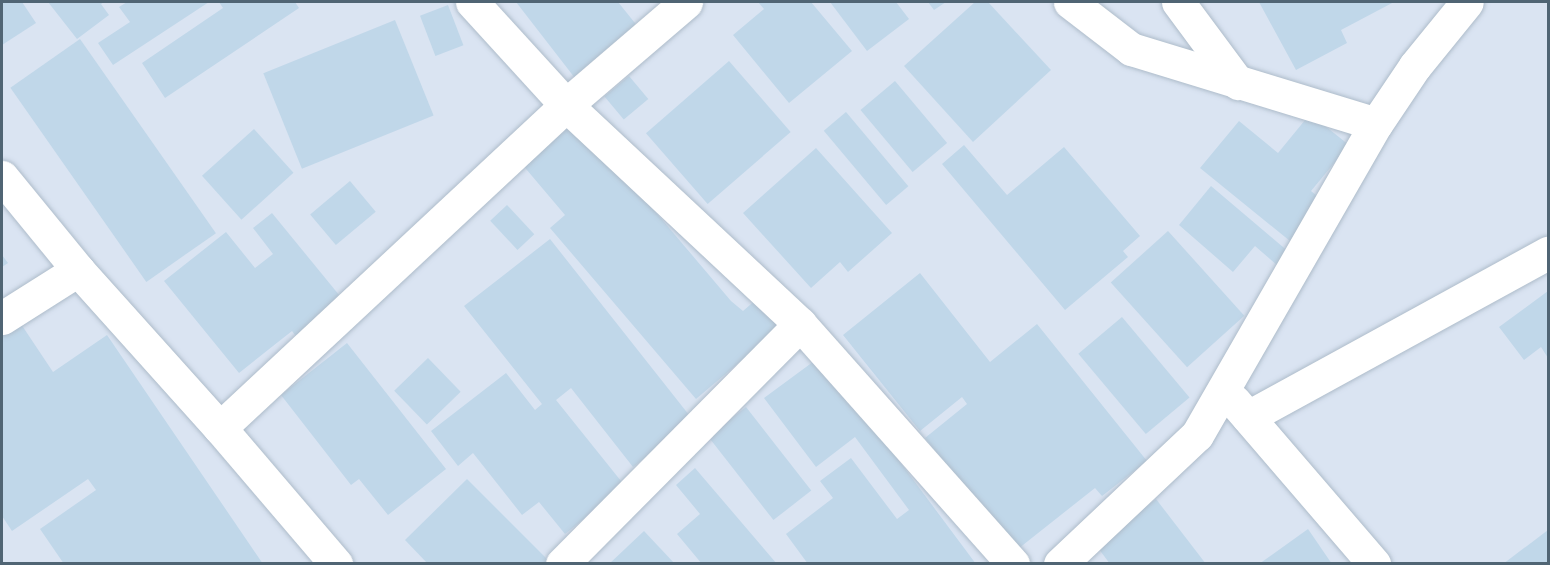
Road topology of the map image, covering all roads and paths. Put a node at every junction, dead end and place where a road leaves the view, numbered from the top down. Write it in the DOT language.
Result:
graph roads {
  1 [pos="472,2"];
  2 [pos="686,2"];
  3 [pos="1070,2"];
  4 [pos="1178,2"];
  5 [pos="1467,2"];
  6 [pos="1238,83"];
  7 [pos="566,105"];
  8 [pos="1376,124"];
  9 [pos="2,177"];
  10 [pos="1548,253"];
  11 [pos="78,270"];
  12 [pos="2,318"];
  13 [pos="800,324"];
  14 [pos="1224,390"];
  15 [pos="1248,417"];
  16 [pos="220,428"];
  17 [pos="336,564"];
  18 [pos="562,564"];
  19 [pos="1013,564"];
  20 [pos="1060,564"];
  21 [pos="1374,564"];
  1 -- 7 [label="street"];
  2 -- 7 [label="street"];
  3 -- 6 [label="street"];
  4 -- 6 [label="street"];
  5 -- 8 [label="street"];
  6 -- 8 [label="street"];
  7 -- 13 [label="street"];
  7 -- 16 [label="street"];
  8 -- 14 [label="street"];
  9 -- 11 [label="street"];
  10 -- 15 [label="street"];
  11 -- 12 [label="street"];
  11 -- 16 [label="street"];
  13 -- 18 [label="street"];
  13 -- 19 [label="street"];
  14 -- 15 [label="street"];
  14 -- 20 [label="street"];
  15 -- 21 [label="street"];
  16 -- 17 [label="street"];
}
